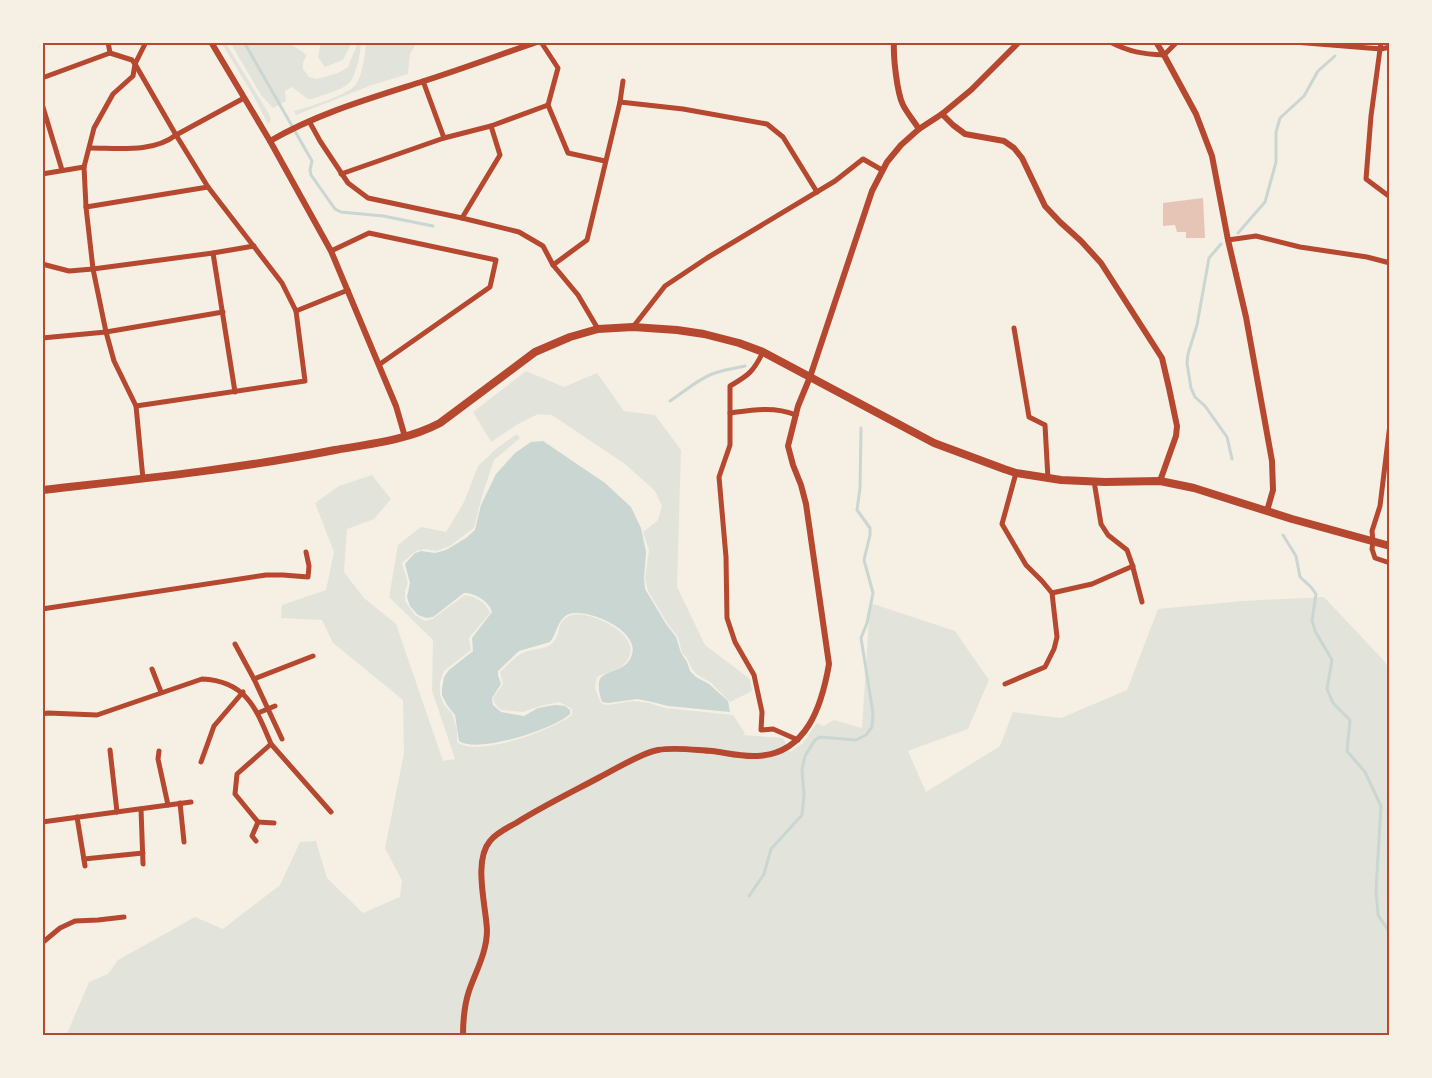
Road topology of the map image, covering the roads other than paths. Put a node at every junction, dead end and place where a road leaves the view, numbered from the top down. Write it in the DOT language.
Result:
graph roads {
  1 [pos="108,42"];
  2 [pos="146,42"];
  3 [pos="212,42"];
  4 [pos="539,42"];
  5 [pos="894,42"];
  6 [pos="1019,42"];
  7 [pos="1110,42"];
  8 [pos="1156,42"];
  9 [pos="1177,42"];
  10 [pos="1294,42"];
  11 [pos="1382,42"];
  12 [pos="1390,47"];
  13 [pos="1381,49"];
  14 [pos="110,53"];
  15 [pos="1164,55"];
  16 [pos="135,64"];
  17 [pos="42,78"];
  18 [pos="423,81"];
  19 [pos="623,81"];
  20 [pos="244,98"];
  21 [pos="620,102"];
  22 [pos="42,104"];
  23 [pos="548,105"];
  24 [pos="942,114"];
  25 [pos="309,121"];
  26 [pos="491,126"];
  27 [pos="919,129"];
  28 [pos="176,135"];
  29 [pos="444,138"];
  30 [pos="270,141"];
  31 [pos="90,148"];
  32 [pos="605,161"];
  33 [pos="84,167"];
  34 [pos="62,170"];
  35 [pos="882,170"];
  36 [pos="42,174"];
  37 [pos="341,174"];
  38 [pos="208,187"];
  39 [pos="817,192"];
  40 [pos="1390,197"];
  41 [pos="86,207"];
  42 [pos="462,218"];
  43 [pos="1228,240"];
  44 [pos="254,246"];
  45 [pos="331,251"];
  46 [pos="213,253"];
  47 [pos="1390,263"];
  48 [pos="42,264"];
  49 [pos="554,265"];
  50 [pos="93,269"];
  51 [pos="348,290"];
  52 [pos="296,311"];
  53 [pos="223,312"];
  54 [pos="633,327"];
  55 [pos="1014,328"];
  56 [pos="598,329"];
  57 [pos="106,332"];
  58 [pos="42,338"];
  59 [pos="763,352"];
  60 [pos="380,364"];
  61 [pos="810,377"];
  62 [pos="235,392"];
  63 [pos="135,406"];
  64 [pos="730,413"];
  65 [pos="796,415"];
  66 [pos="1390,424"];
  67 [pos="405,437"];
  68 [pos="1016,473"];
  69 [pos="143,479"];
  70 [pos="1048,479"];
  71 [pos="1094,481"];
  72 [pos="1160,481"];
  73 [pos="42,490"];
  74 [pos="1267,511"];
  75 [pos="1373,541"];
  76 [pos="1390,546"];
  77 [pos="306,552"];
  78 [pos="1390,563"];
  79 [pos="1133,566"];
  80 [pos="1052,593"];
  81 [pos="1142,602"];
  82 [pos="42,609"];
  83 [pos="235,644"];
  84 [pos="313,656"];
  85 [pos="152,669"];
  86 [pos="254,679"];
  87 [pos="1005,684"];
  88 [pos="161,692"];
  89 [pos="243,693"];
  90 [pos="275,706"];
  91 [pos="268,708"];
  92 [pos="258,713"];
  93 [pos="42,714"];
  94 [pos="282,739"];
  95 [pos="798,740"];
  96 [pos="271,744"];
  97 [pos="110,750"];
  98 [pos="159,751"];
  99 [pos="201,762"];
  100 [pos="191,802"];
  101 [pos="180,803"];
  102 [pos="168,805"];
  103 [pos="141,809"];
  104 [pos="117,812"];
  105 [pos="331,812"];
  106 [pos="77,817"];
  107 [pos="42,822"];
  108 [pos="258,822"];
  109 [pos="274,823"];
  110 [pos="184,842"];
  111 [pos="256,842"];
  112 [pos="143,853"];
  113 [pos="84,859"];
  114 [pos="143,864"];
  115 [pos="85,866"];
  116 [pos="124,917"];
  117 [pos="42,943"];
  118 [pos="463,1036"];
  1 -- 14 [label="street"];
  2 -- 16 [label="street"];
  3 -- 20 [label="street"];
  4 -- 18 [label="street"];
  4 -- 23 [label="street"];
  5 -- 27 [label="street"];
  6 -- 24 [label="street"];
  7 -- 15 [label="street"];
  8 -- 15 [label="street"];
  9 -- 15 [label="street"];
  10 -- 13 [label="street"];
  11 -- 13 [label="street"];
  12 -- 13 [label="street"];
  13 -- 40 [label="street"];
  14 -- 16 [label="street"];
  14 -- 17 [label="street"];
  15 -- 43 [label="street"];
  16 -- 28 [label="street"];
  16 -- 31 [label="street"];
  18 -- 25 [label="street"];
  18 -- 29 [label="street"];
  19 -- 21 [label="street"];
  20 -- 28 [label="street"];
  20 -- 30 [label="street"];
  21 -- 32 [label="street"];
  21 -- 39 [label="street"];
  22 -- 34 [label="street"];
  23 -- 26 [label="street"];
  23 -- 32 [label="street"];
  24 -- 27 [label="street"];
  24 -- 72 [label="street"];
  25 -- 30 [label="street"];
  25 -- 37 [label="street"];
  26 -- 29 [label="street"];
  26 -- 42 [label="street"];
  27 -- 35 [label="street"];
  28 -- 31 [label="street"];
  28 -- 38 [label="street"];
  29 -- 37 [label="street"];
  30 -- 45 [label="street"];
  31 -- 33 [label="street"];
  32 -- 49 [label="street"];
  33 -- 34 [label="street"];
  33 -- 41 [label="street"];
  34 -- 36 [label="street"];
  35 -- 39 [label="street"];
  35 -- 61 [label="street"];
  37 -- 42 [label="street"];
  38 -- 41 [label="street"];
  38 -- 44 [label="street"];
  39 -- 54 [label="street"];
  41 -- 50 [label="street"];
  42 -- 49 [label="street"];
  43 -- 47 [label="street"];
  43 -- 74 [label="street"];
  44 -- 46 [label="street"];
  44 -- 52 [label="street"];
  45 -- 51 [label="street"];
  45 -- 60 [label="street"];
  46 -- 50 [label="street"];
  46 -- 53 [label="street"];
  48 -- 50 [label="street"];
  49 -- 56 [label="street"];
  50 -- 57 [label="street"];
  51 -- 52 [label="street"];
  51 -- 60 [label="street"];
  52 -- 62 [label="street"];
  53 -- 57 [label="street"];
  53 -- 62 [label="street"];
  54 -- 56 [label="main road"];
  54 -- 59 [label="main road"];
  55 -- 70 [label="street"];
  56 -- 67 [label="main road"];
  57 -- 58 [label="street"];
  57 -- 63 [label="street"];
  59 -- 61 [label="main road"];
  59 -- 64 [label="street"];
  60 -- 67 [label="street"];
  61 -- 65 [label="street"];
  61 -- 68 [label="main road"];
  62 -- 63 [label="street"];
  63 -- 69 [label="street"];
  64 -- 65 [label="street"];
  64 -- 95 [label="street"];
  65 -- 95 [label="street"];
  66 -- 75 [label="street"];
  67 -- 69 [label="main road"];
  68 -- 70 [label="main road"];
  68 -- 80 [label="street"];
  69 -- 73 [label="main road"];
  70 -- 71 [label="main road"];
  71 -- 72 [label="main road"];
  71 -- 79 [label="street"];
  72 -- 74 [label="main road"];
  74 -- 75 [label="main road"];
  75 -- 76 [label="main road"];
  75 -- 78 [label="street"];
  77 -- 82 [label="street"];
  79 -- 80 [label="street"];
  79 -- 81 [label="street"];
  80 -- 87 [label="street"];
  83 -- 86 [label="street"];
  84 -- 86 [label="street"];
  85 -- 88 [label="street"];
  86 -- 91 [label="street"];
  88 -- 89 [label="street"];
  88 -- 93 [label="street"];
  89 -- 92 [label="street"];
  89 -- 99 [label="street"];
  90 -- 91 [label="street"];
  91 -- 92 [label="street"];
  91 -- 94 [label="street"];
  92 -- 96 [label="street"];
  95 -- 118 [label="street"];
  96 -- 105 [label="street"];
  96 -- 108 [label="street"];
  97 -- 104 [label="street"];
  98 -- 102 [label="street"];
  100 -- 101 [label="street"];
  101 -- 102 [label="street"];
  101 -- 110 [label="street"];
  102 -- 103 [label="street"];
  103 -- 104 [label="street"];
  103 -- 112 [label="street"];
  104 -- 106 [label="street"];
  106 -- 107 [label="street"];
  106 -- 113 [label="street"];
  108 -- 109 [label="street"];
  108 -- 111 [label="street"];
  112 -- 113 [label="street"];
  112 -- 114 [label="street"];
  113 -- 115 [label="street"];
  116 -- 117 [label="street"];
}
